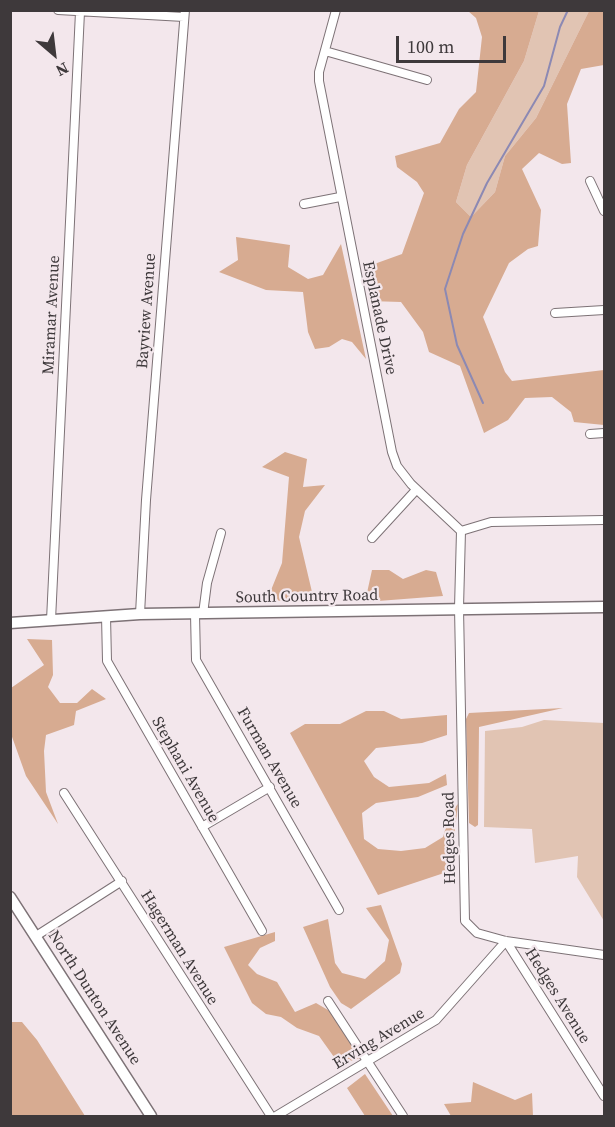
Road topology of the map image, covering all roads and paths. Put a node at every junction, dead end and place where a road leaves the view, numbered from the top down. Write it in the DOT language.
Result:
graph roads {
  1 [pos="58,10"];
  2 [pos="336,10"];
  3 [pos="80,12"];
  4 [pos="184,14"];
  5 [pos="325,51"];
  6 [pos="427,80"];
  7 [pos="590,182"];
  8 [pos="340,197"];
  9 [pos="304,204"];
  10 [pos="604,211"];
  11 [pos="604,310"];
  12 [pos="555,313"];
  13 [pos="604,433"];
  14 [pos="590,434"];
  15 [pos="416,490"];
  16 [pos="604,520"];
  17 [pos="461,531"];
  18 [pos="221,533"];
  19 [pos="372,538"];
  20 [pos="604,607"];
  21 [pos="459,608"];
  22 [pos="140,614"];
  23 [pos="199,614"];
  24 [pos="106,616"];
  25 [pos="51,620"];
  26 [pos="10,623"];
  27 [pos="270,788"];
  28 [pos="64,793"];
  29 [pos="202,827"];
  30 [pos="122,881"];
  31 [pos="10,897"];
  32 [pos="339,910"];
  33 [pos="262,931"];
  34 [pos="36,936"];
  35 [pos="506,941"];
  36 [pos="604,955"];
  37 [pos="328,1000"];
  38 [pos="368,1061"];
  39 [pos="604,1096"];
  40 [pos="152,1116"];
  41 [pos="271,1116"];
  42 [pos="276,1116"];
  43 [pos="403,1116"];
  1 -- 3 [label="street"];
  2 -- 5 [label="street, Esplanade Drive"];
  3 -- 4 [label="street"];
  3 -- 25 [label="street, Miramar Avenue"];
  4 -- 22 [label="street, Bayview Avenue"];
  5 -- 6 [label="street"];
  5 -- 8 [label="street, Esplanade Drive"];
  7 -- 10 [label="street"];
  8 -- 9 [label="street"];
  8 -- 15 [label="street, Esplanade Drive"];
  11 -- 12 [label="street"];
  13 -- 14 [label="street"];
  15 -- 17 [label="street, Esplanade Drive"];
  15 -- 19 [label="street"];
  16 -- 17 [label="street"];
  17 -- 21 [label="street"];
  18 -- 23 [label="street, Furman Avenue"];
  20 -- 21 [label="main road, South Country Road"];
  21 -- 23 [label="main road, South Country Road"];
  21 -- 35 [label="street, Hedges Road"];
  22 -- 23 [label="main road, South Country Road"];
  22 -- 24 [label="main road, South Country Road"];
  23 -- 27 [label="street, Furman Avenue"];
  24 -- 25 [label="main road, South Country Road"];
  24 -- 29 [label="street, Stephani Avenue"];
  25 -- 26 [label="main road, South Country Road"];
  27 -- 29 [label="street"];
  27 -- 32 [label="street, Furman Avenue"];
  28 -- 30 [label="street, Hagerman Avenue"];
  29 -- 33 [label="street, Stephani Avenue"];
  30 -- 34 [label="street"];
  30 -- 41 [label="street, Hagerman Avenue"];
  31 -- 34 [label="main road, North Dunton Avenue"];
  34 -- 40 [label="main road, North Dunton Avenue"];
  35 -- 36 [label="street, Hedges Road"];
  35 -- 38 [label="street, Erving Avenue"];
  35 -- 39 [label="street, Hedges Avenue"];
  37 -- 38 [label="street"];
  38 -- 42 [label="street, Erving Avenue"];
  38 -- 43 [label="street"];
}
